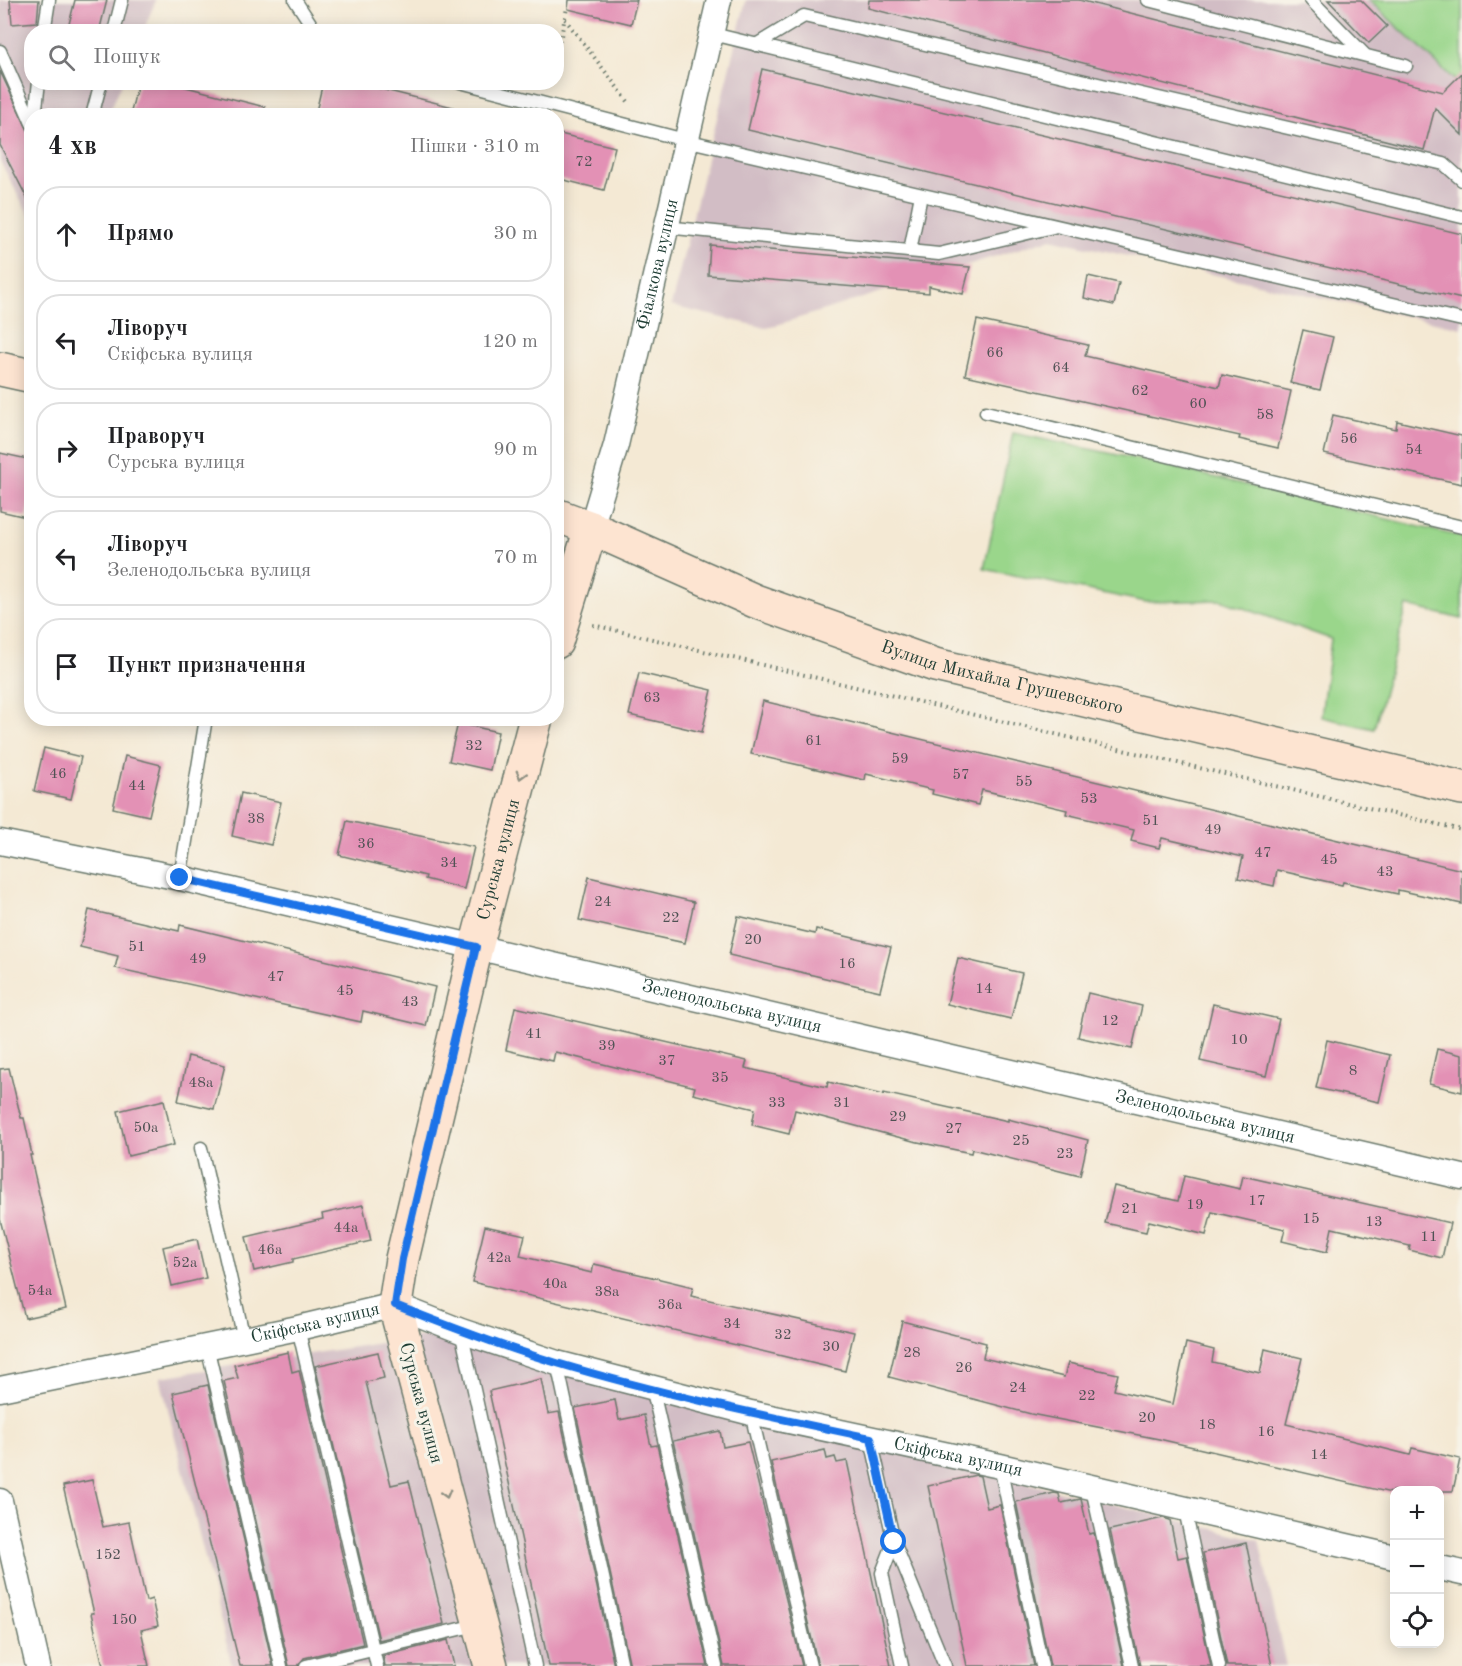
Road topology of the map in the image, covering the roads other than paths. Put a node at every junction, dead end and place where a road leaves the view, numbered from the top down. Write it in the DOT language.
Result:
graph roads {
  1 [pos="49,0"];
  2 [pos="123,0"];
  3 [pos="295,0"];
  4 [pos="718,0"];
  5 [pos="1148,0"];
  6 [pos="1311,0"];
  7 [pos="45,24"];
  8 [pos="116,24"];
  9 [pos="311,24"];
  10 [pos="713,34"];
  11 [pos="756,45"];
  12 [pos="0,51"];
  13 [pos="1365,54"];
  14 [pos="1406,66"];
  15 [pos="38,90"];
  16 [pos="99,90"];
  17 [pos="491,90"];
  18 [pos="25,108"];
  19 [pos="36,108"];
  20 [pos="94,108"];
  21 [pos="561,108"];
  22 [pos="564,109"];
  23 [pos="685,140"];
  24 [pos="1462,180"];
  25 [pos="921,195"];
  26 [pos="1462,218"];
  27 [pos="1057,226"];
  28 [pos="665,227"];
  29 [pos="910,251"];
  30 [pos="1462,320"];
  31 [pos="0,369"];
  32 [pos="24,374"];
  33 [pos="986,412"];
  34 [pos="564,518"];
  35 [pos="1462,527"];
  36 [pos="591,528"];
  37 [pos="564,617"];
  38 [pos="205,726"];
  39 [pos="534,726"];
  40 [pos="1462,788"];
  41 [pos="0,842"];
  42 [pos="180,878"];
  43 [pos="476,947"];
  44 [pos="201,1148"];
  45 [pos="1462,1177"];
  46 [pos="395,1305"];
  47 [pos="298,1328"];
  48 [pos="461,1331"];
  49 [pos="244,1339"];
  50 [pos="207,1346"];
  51 [pos="557,1363"];
  52 [pos="652,1387"];
  53 [pos="0,1389"];
  54 [pos="751,1413"];
  55 [pos="871,1438"];
  56 [pos="1000,1466"];
  57 [pos="1092,1489"];
  58 [pos="0,1501"];
  59 [pos="1185,1510"];
  60 [pos="894,1542"];
  61 [pos="1390,1556"];
  62 [pos="1444,1569"];
  63 [pos="1462,1573"];
  64 [pos="481,1624"];
  65 [pos="372,1649"];
  66 [pos="38,1666"];
  67 [pos="281,1666"];
  68 [pos="306,1666"];
  69 [pos="377,1666"];
  70 [pos="491,1666"];
  71 [pos="535,1666"];
  72 [pos="622,1666"];
  73 [pos="716,1666"];
  74 [pos="810,1666"];
  75 [pos="902,1666"];
  76 [pos="945,1666"];
  77 [pos="1042,1666"];
  78 [pos="1132,1666"];
  79 [pos="1219,1666"];
  1 -- 7 [label="lane"];
  2 -- 8 [label="lane"];
  3 -- 9 [label="lane"];
  4 -- 10 [label="street, Фіалкова вулиця"];
  5 -- 13 [label="lane"];
  6 -- 13 [label="lane"];
  10 -- 11 [label="lane"];
  10 -- 23 [label="street, Фіалкова вулиця"];
  11 -- 24 [label="lane"];
  11 -- 26 [label="lane"];
  12 -- 18 [label="lane"];
  13 -- 14 [label="lane"];
  15 -- 19 [label="lane"];
  16 -- 20 [label="lane"];
  17 -- 21 [label="lane"];
  22 -- 23 [label="lane"];
  23 -- 25 [label="lane"];
  23 -- 28 [label="street, Фіалкова вулиця"];
  25 -- 27 [label="lane"];
  25 -- 29 [label="lane"];
  27 -- 29 [label="lane"];
  27 -- 30 [label="lane"];
  28 -- 29 [label="lane"];
  28 -- 36 [label="street, Фіалкова вулиця"];
  31 -- 32 [label="street"];
  33 -- 35 [label="lane"];
  34 -- 36 [label="street, Вулиця Михайла Грушевського"];
  36 -- 37 [label="street"];
  36 -- 40 [label="street, Вулиця Михайла Грушевського"];
  38 -- 42 [label="lane"];
  39 -- 43 [label="street, Сурська вулиця, one-way"];
  41 -- 42 [label="street, Зеленодольська вулиця"];
  42 -- 43 [label="street, Зеленодольська вулиця"];
  43 -- 45 [label="street, Зеленодольська вулиця"];
  43 -- 46 [label="street, Сурська вулиця"];
  44 -- 49 [label="lane"];
  46 -- 47 [label="street, Скіфська вулиця"];
  46 -- 48 [label="street, Скіфська вулиця"];
  46 -- 64 [label="street, Сурська вулиця, one-way"];
  47 -- 49 [label="street, Скіфська вулиця"];
  47 -- 65 [label="lane"];
  48 -- 51 [label="street, Скіфська вулиця"];
  48 -- 71 [label="lane"];
  49 -- 50 [label="street, Скіфська вулиця"];
  50 -- 53 [label="street, Скіфська вулиця"];
  50 -- 67 [label="lane"];
  51 -- 52 [label="street, Скіфська вулиця"];
  51 -- 72 [label="lane"];
  52 -- 54 [label="street, Скіфська вулиця"];
  52 -- 73 [label="lane"];
  54 -- 55 [label="street, Скіфська вулиця"];
  54 -- 74 [label="lane"];
  55 -- 56 [label="street, Скіфська вулиця"];
  55 -- 60 [label="lane"];
  56 -- 57 [label="street, Скіфська вулиця"];
  56 -- 77 [label="lane"];
  57 -- 59 [label="street, Скіфська вулиця"];
  57 -- 78 [label="lane"];
  58 -- 66 [label="street"];
  59 -- 61 [label="street, Скіфська вулиця"];
  59 -- 79 [label="lane"];
  60 -- 75 [label="lane"];
  60 -- 76 [label="lane"];
  62 -- 63 [label="street"];
  64 -- 65 [label="lane"];
  64 -- 70 [label="street, Сурська вулиця"];
  65 -- 68 [label="lane"];
  65 -- 69 [label="lane"];
}
